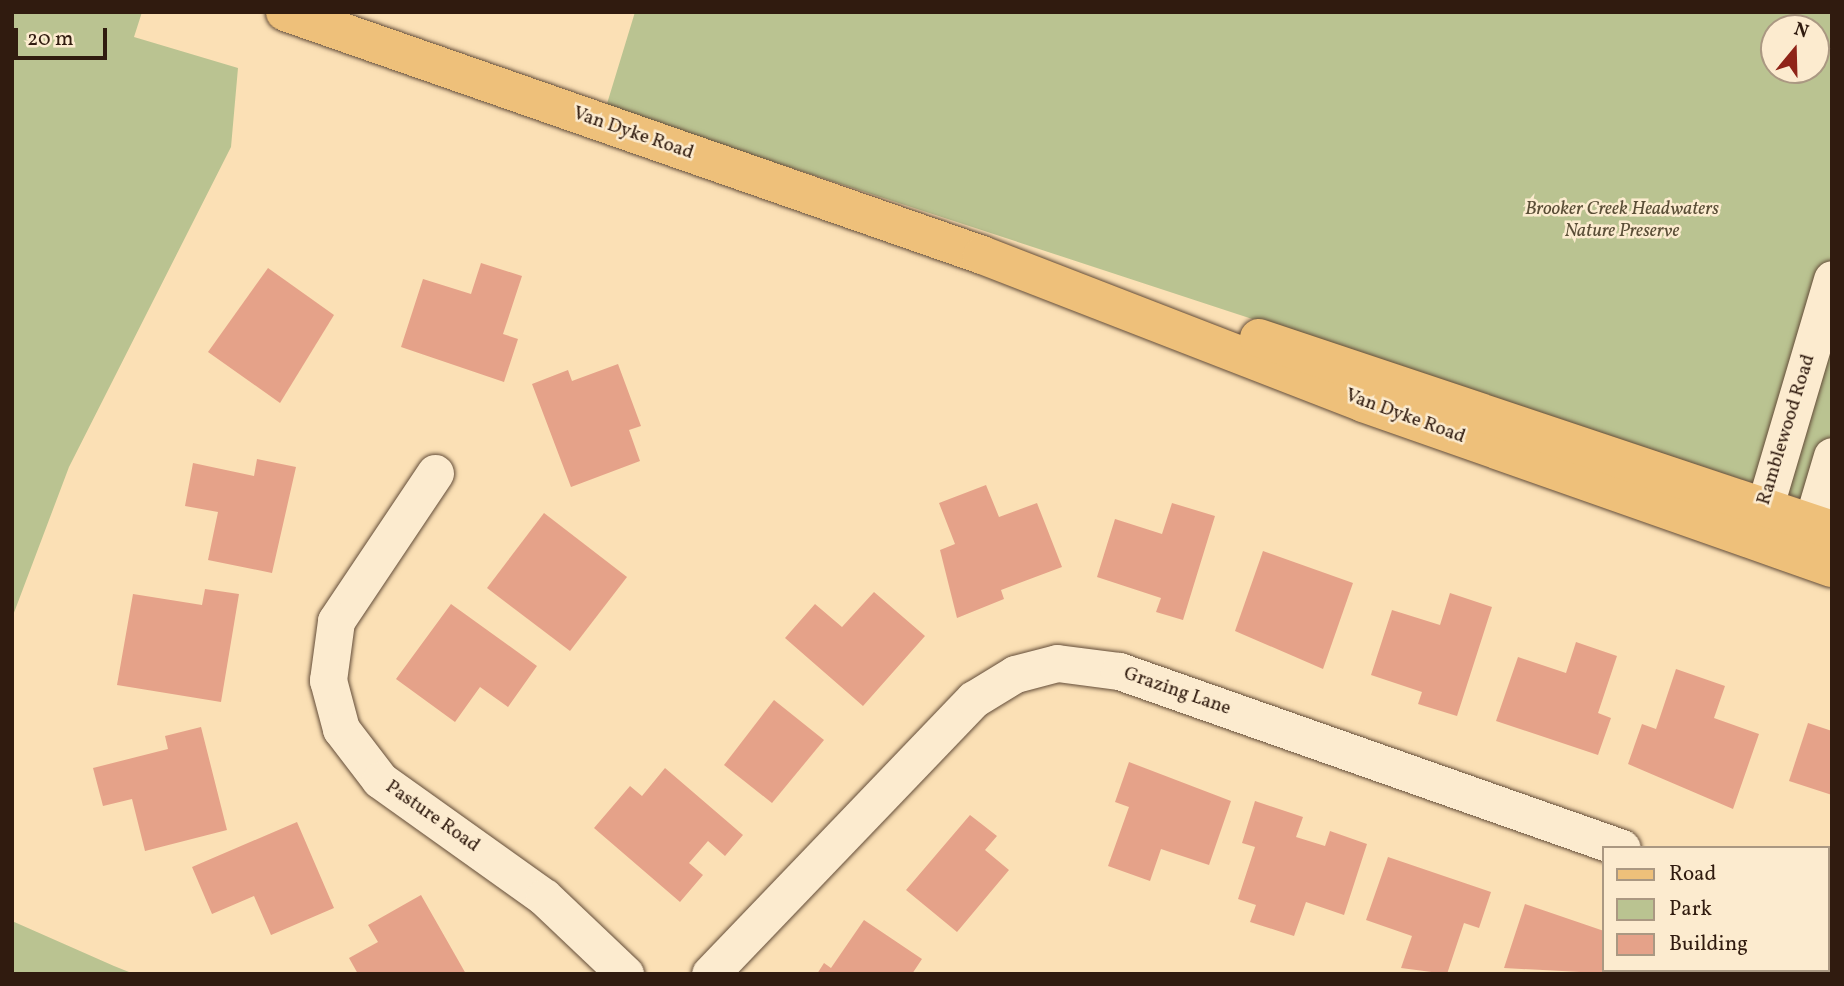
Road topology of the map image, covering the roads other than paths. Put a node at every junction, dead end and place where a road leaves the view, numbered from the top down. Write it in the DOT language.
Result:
graph roads {
  1 [pos="285,12"];
  2 [pos="1832,279"];
  3 [pos="1832,456"];
  4 [pos="435,473"];
  5 [pos="1759,524"];
  6 [pos="1819,545"];
  7 [pos="1616,846"];
  8 [pos="625,974"];
  9 [pos="710,974"];
  1 -- 5 [label="main road, Van Dyke Road"];
  2 -- 5 [label="street, Ramblewood Road"];
  3 -- 6 [label="street"];
  4 -- 8 [label="street, Pasture Road"];
  5 -- 6 [label="main road, Van Dyke Road"];
  7 -- 9 [label="street, Grazing Lane"];
}
